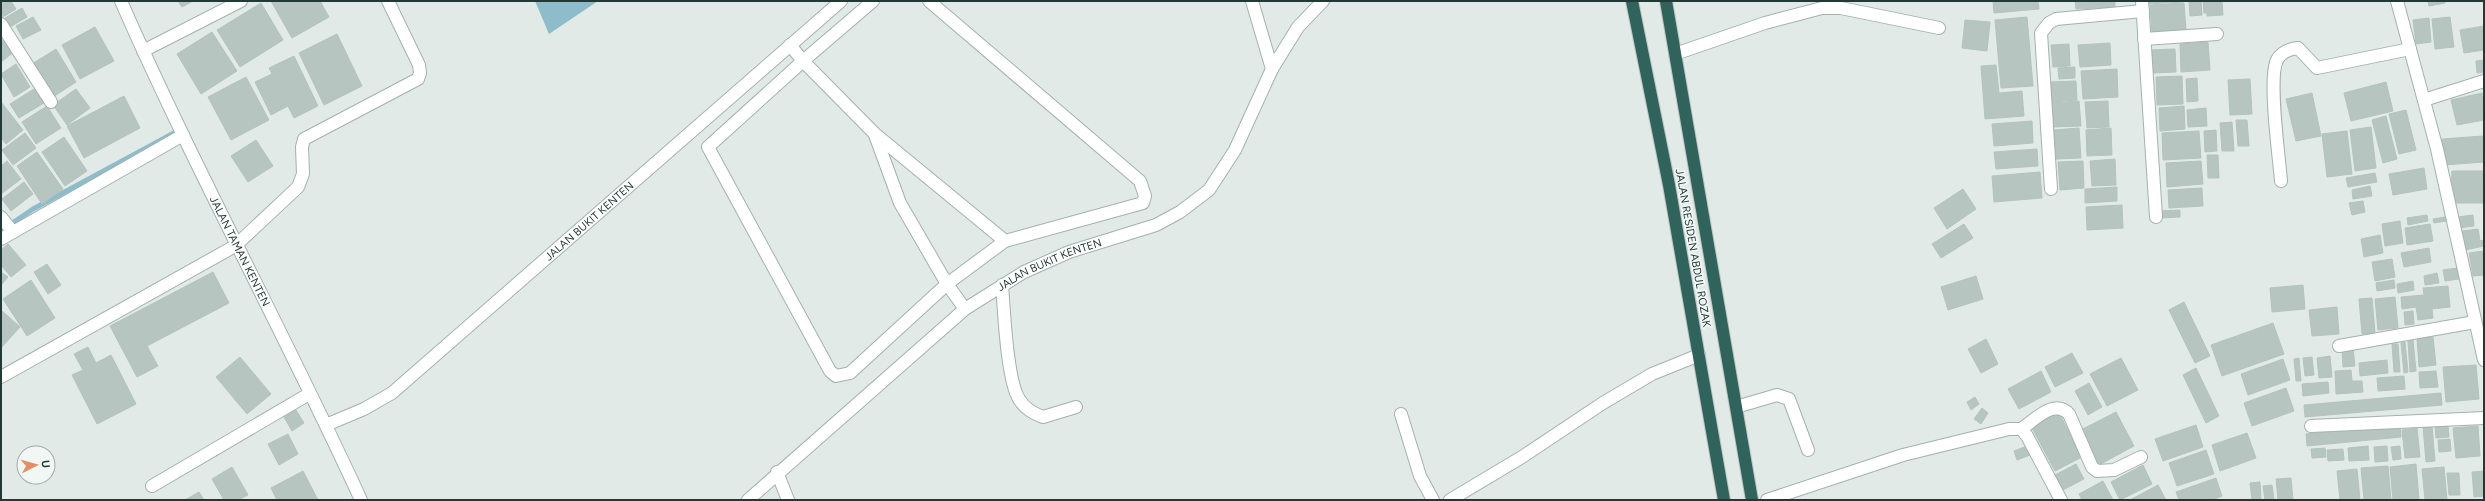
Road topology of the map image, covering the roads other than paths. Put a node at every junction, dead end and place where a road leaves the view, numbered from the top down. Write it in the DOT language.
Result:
graph roads {
  1 [pos="121,1"];
  2 [pos="241,1"];
  3 [pos="388,1"];
  4 [pos="841,1"];
  5 [pos="873,1"];
  6 [pos="929,1"];
  7 [pos="1252,1"];
  8 [pos="1323,1"];
  9 [pos="1632,1"];
  10 [pos="1666,1"];
  11 [pos="2398,1"];
  12 [pos="2142,6"];
  13 [pos="1,24"];
  14 [pos="1939,28"];
  15 [pos="2217,34"];
  16 [pos="2144,39"];
  17 [pos="790,45"];
  18 [pos="2410,49"];
  19 [pos="143,51"];
  20 [pos="1675,54"];
  21 [pos="803,61"];
  22 [pos="1272,69"];
  23 [pos="2484,81"];
  24 [pos="2424,100"];
  25 [pos="51,102"];
  26 [pos="183,134"];
  27 [pos="875,134"];
  28 [pos="2281,181"];
  29 [pos="2051,188"];
  30 [pos="2156,217"];
  31 [pos="1,218"];
  32 [pos="13,232"];
  33 [pos="1,238"];
  34 [pos="1005,241"];
  35 [pos="236,246"];
  36 [pos="947,284"];
  37 [pos="1002,285"];
  38 [pos="965,309"];
  39 [pos="2475,322"];
  40 [pos="2339,346"];
  41 [pos="1699,355"];
  42 [pos="2484,360"];
  43 [pos="1,377"];
  44 [pos="309,394"];
  45 [pos="1076,407"];
  46 [pos="1736,407"];
  47 [pos="1401,414"];
  48 [pos="2484,418"];
  49 [pos="326,425"];
  50 [pos="2311,426"];
  51 [pos="2021,429"];
  52 [pos="1808,450"];
  53 [pos="2141,457"];
  54 [pos="777,472"];
  55 [pos="152,486"];
  56 [pos="361,500"];
  57 [pos="748,500"];
  58 [pos="788,500"];
  59 [pos="1432,500"];
  60 [pos="1450,500"];
  61 [pos="1724,500"];
  62 [pos="1752,500"];
  63 [pos="1767,500"];
  64 [pos="2061,500"];
  1 -- 19 [label="street, JALAN TAMAN KENTEN"];
  2 -- 19 [label="street"];
  3 -- 35 [label="street"];
  4 -- 17 [label="street, JALAN BUKIT KENTEN"];
  5 -- 21 [label="street"];
  6 -- 34 [label="street"];
  7 -- 22 [label="street"];
  8 -- 22 [label="street, JALAN BUKIT KENTEN"];
  9 -- 41 [label="highway, JALAN RESIDEN ABDUL ROZAK"];
  10 -- 20 [label="highway, JALAN RESIDEN ABDUL ROZAK"];
  11 -- 18 [label="street"];
  12 -- 16 [label="street"];
  12 -- 29 [label="street"];
  13 -- 25 [label="street"];
  14 -- 20 [label="street"];
  15 -- 16 [label="street"];
  16 -- 30 [label="street"];
  17 -- 21 [label="street"];
  17 -- 49 [label="street, JALAN BUKIT KENTEN"];
  18 -- 24 [label="street"];
  18 -- 28 [label="street"];
  19 -- 26 [label="street, JALAN TAMAN KENTEN"];
  20 -- 46 [label="highway, JALAN RESIDEN ABDUL ROZAK"];
  21 -- 27 [label="street"];
  21 -- 36 [label="street"];
  22 -- 37 [label="street, JALAN BUKIT KENTEN"];
  23 -- 24 [label="street"];
  24 -- 39 [label="street"];
  26 -- 32 [label="street"];
  26 -- 35 [label="street, JALAN TAMAN KENTEN"];
  27 -- 34 [label="street"];
  27 -- 36 [label="street"];
  31 -- 32 [label="street"];
  32 -- 33 [label="street"];
  34 -- 36 [label="street"];
  35 -- 43 [label="street"];
  35 -- 44 [label="street, JALAN TAMAN KENTEN"];
  36 -- 38 [label="street"];
  37 -- 38 [label="street, JALAN BUKIT KENTEN"];
  37 -- 45 [label="street"];
  38 -- 54 [label="street, JALAN BUKIT KENTEN"];
  39 -- 40 [label="street"];
  39 -- 42 [label="street"];
  41 -- 60 [label="street"];
  41 -- 61 [label="highway, JALAN RESIDEN ABDUL ROZAK"];
  44 -- 49 [label="street, JALAN TAMAN KENTEN"];
  44 -- 55 [label="street"];
  46 -- 52 [label="street"];
  46 -- 62 [label="highway, JALAN RESIDEN ABDUL ROZAK"];
  47 -- 59 [label="street"];
  48 -- 50 [label="street"];
  49 -- 56 [label="street, JALAN TAMAN KENTEN"];
  51 -- 53 [label="street"];
  51 -- 63 [label="street"];
  51 -- 64 [label="street"];
  54 -- 57 [label="street, JALAN BUKIT KENTEN"];
  54 -- 58 [label="street"];
}
